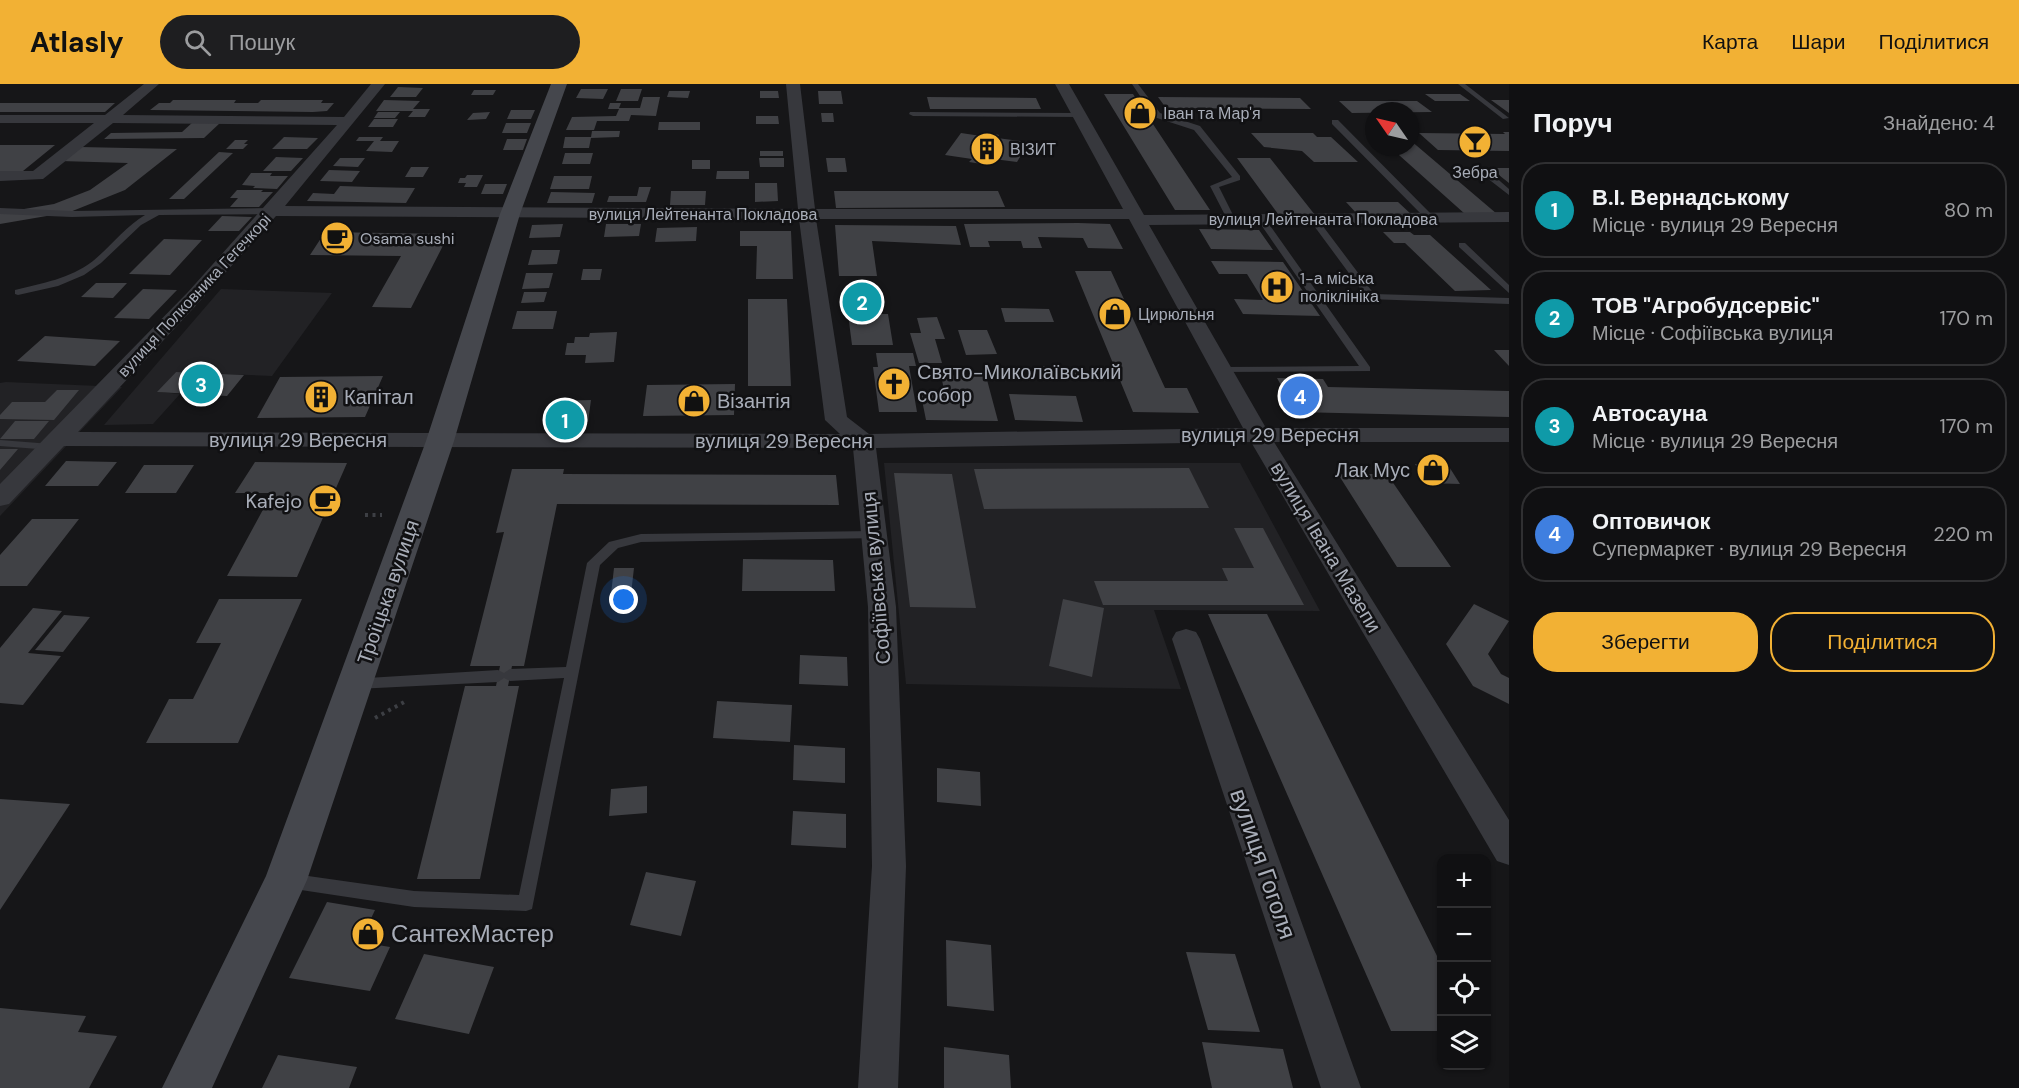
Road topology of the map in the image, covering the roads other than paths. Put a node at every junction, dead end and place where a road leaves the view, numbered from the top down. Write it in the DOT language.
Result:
graph roads {
  1 [pos="152,84"];
  2 [pos="378,84"];
  3 [pos="559,84"];
  4 [pos="793,84"];
  5 [pos="1062,84"];
  6 [pos="1135,84"];
  7 [pos="1461,84"];
  8 [pos="913,114"];
  9 [pos="1079,115"];
  10 [pos="1506,117"];
  11 [pos="0,119"];
  12 [pos="109,119"];
  13 [pos="349,121"];
  14 [pos="1335,122"];
  15 [pos="1481,169"];
  16 [pos="0,176"];
  17 [pos="1509,193"];
  18 [pos="0,211"];
  19 [pos="273,211"];
  20 [pos="158,212"];
  21 [pos="807,213"];
  22 [pos="510,214"];
  23 [pos="1136,217"];
  24 [pos="1430,218"];
  25 [pos="1509,218"];
  26 [pos="1231,219"];
  27 [pos="1261,219"];
  28 [pos="1312,219"];
  29 [pos="1462,245"];
  30 [pos="1509,290"];
  31 [pos="18,292"];
  32 [pos="1509,301"];
  33 [pos="1221,370"];
  34 [pos="1258,435"];
  35 [pos="1509,435"];
  36 [pos="440,441"];
  37 [pos="864,441"];
  38 [pos="55,443"];
  39 [pos="0,444"];
  40 [pos="0,498"];
  41 [pos="874,535"];
  42 [pos="1186,639"];
  43 [pos="572,672"];
  44 [pos="356,683"];
  45 [pos="1509,850"];
  46 [pos="286,880"];
  47 [pos="187,1088"];
  48 [pos="878,1088"];
  49 [pos="1341,1088"];
  1 -- 12 [label="street"];
  2 -- 13 [label="street, вулиця Полковника Гегечкорі"];
  3 -- 22 [label="main road, Троїцька вулиця"];
  4 -- 21 [label="street"];
  5 -- 9 [label="street, вулиця Івана Мазепи"];
  6 -- 26 [label="lane"];
  7 -- 10 [label="lane"];
  8 -- 9 [label="lane"];
  9 -- 23 [label="street, вулиця Івана Мазепи"];
  11 -- 12 [label="street"];
  12 -- 13 [label="street"];
  12 -- 16 [label="street"];
  13 -- 19 [label="street, вулиця Полковника Гегечкорі"];
  14 -- 24 [label="lane"];
  15 -- 17 [label="lane"];
  18 -- 20 [label="lane"];
  19 -- 20 [label="lane"];
  19 -- 22 [label="street, вулиця Лейтенанта Покладова"];
  19 -- 38 [label="street, вулиця Полковника Гегечкорі"];
  20 -- 31 [label="lane"];
  21 -- 22 [label="street, вулиця Лейтенанта Покладова"];
  21 -- 23 [label="street, вулиця Лейтенанта Покладова"];
  21 -- 37 [label="street"];
  22 -- 36 [label="main road, Троїцька вулиця"];
  23 -- 26 [label="street, вулиця Лейтенанта Покладова"];
  23 -- 33 [label="street, вулиця Івана Мазепи"];
  24 -- 25 [label="street, вулиця Лейтенанта Покладова"];
  24 -- 28 [label="street, вулиця Лейтенанта Покладова"];
  26 -- 27 [label="street, вулиця Лейтенанта Покладова"];
  27 -- 28 [label="street, вулиця Лейтенанта Покладова"];
  27 -- 33 [label="lane"];
  28 -- 32 [label="lane"];
  29 -- 30 [label="lane"];
  33 -- 34 [label="street, вулиця Івана Мазепи"];
  34 -- 35 [label="street, вулиця 29 Вересня"];
  34 -- 37 [label="street, вулиця 29 Вересня"];
  34 -- 45 [label="street, вулиця Івана Мазепи"];
  36 -- 37 [label="street, вулиця 29 Вересня"];
  36 -- 38 [label="street, вулиця 29 Вересня"];
  36 -- 44 [label="main road, Троїцька вулиця"];
  37 -- 41 [label="street, Софіївська вулиця"];
  38 -- 39 [label="lane"];
  38 -- 40 [label="street, вулиця Полковника Гегечкорі"];
  41 -- 43 [label="lane"];
  41 -- 48 [label="street, Софіївська вулиця"];
  42 -- 49 [label="street, вулиця Гоголя"];
  43 -- 44 [label="lane"];
  43 -- 46 [label="lane"];
  44 -- 46 [label="main road, Троїцька вулиця"];
  46 -- 47 [label="main road, Троїцька вулиця"];
}
